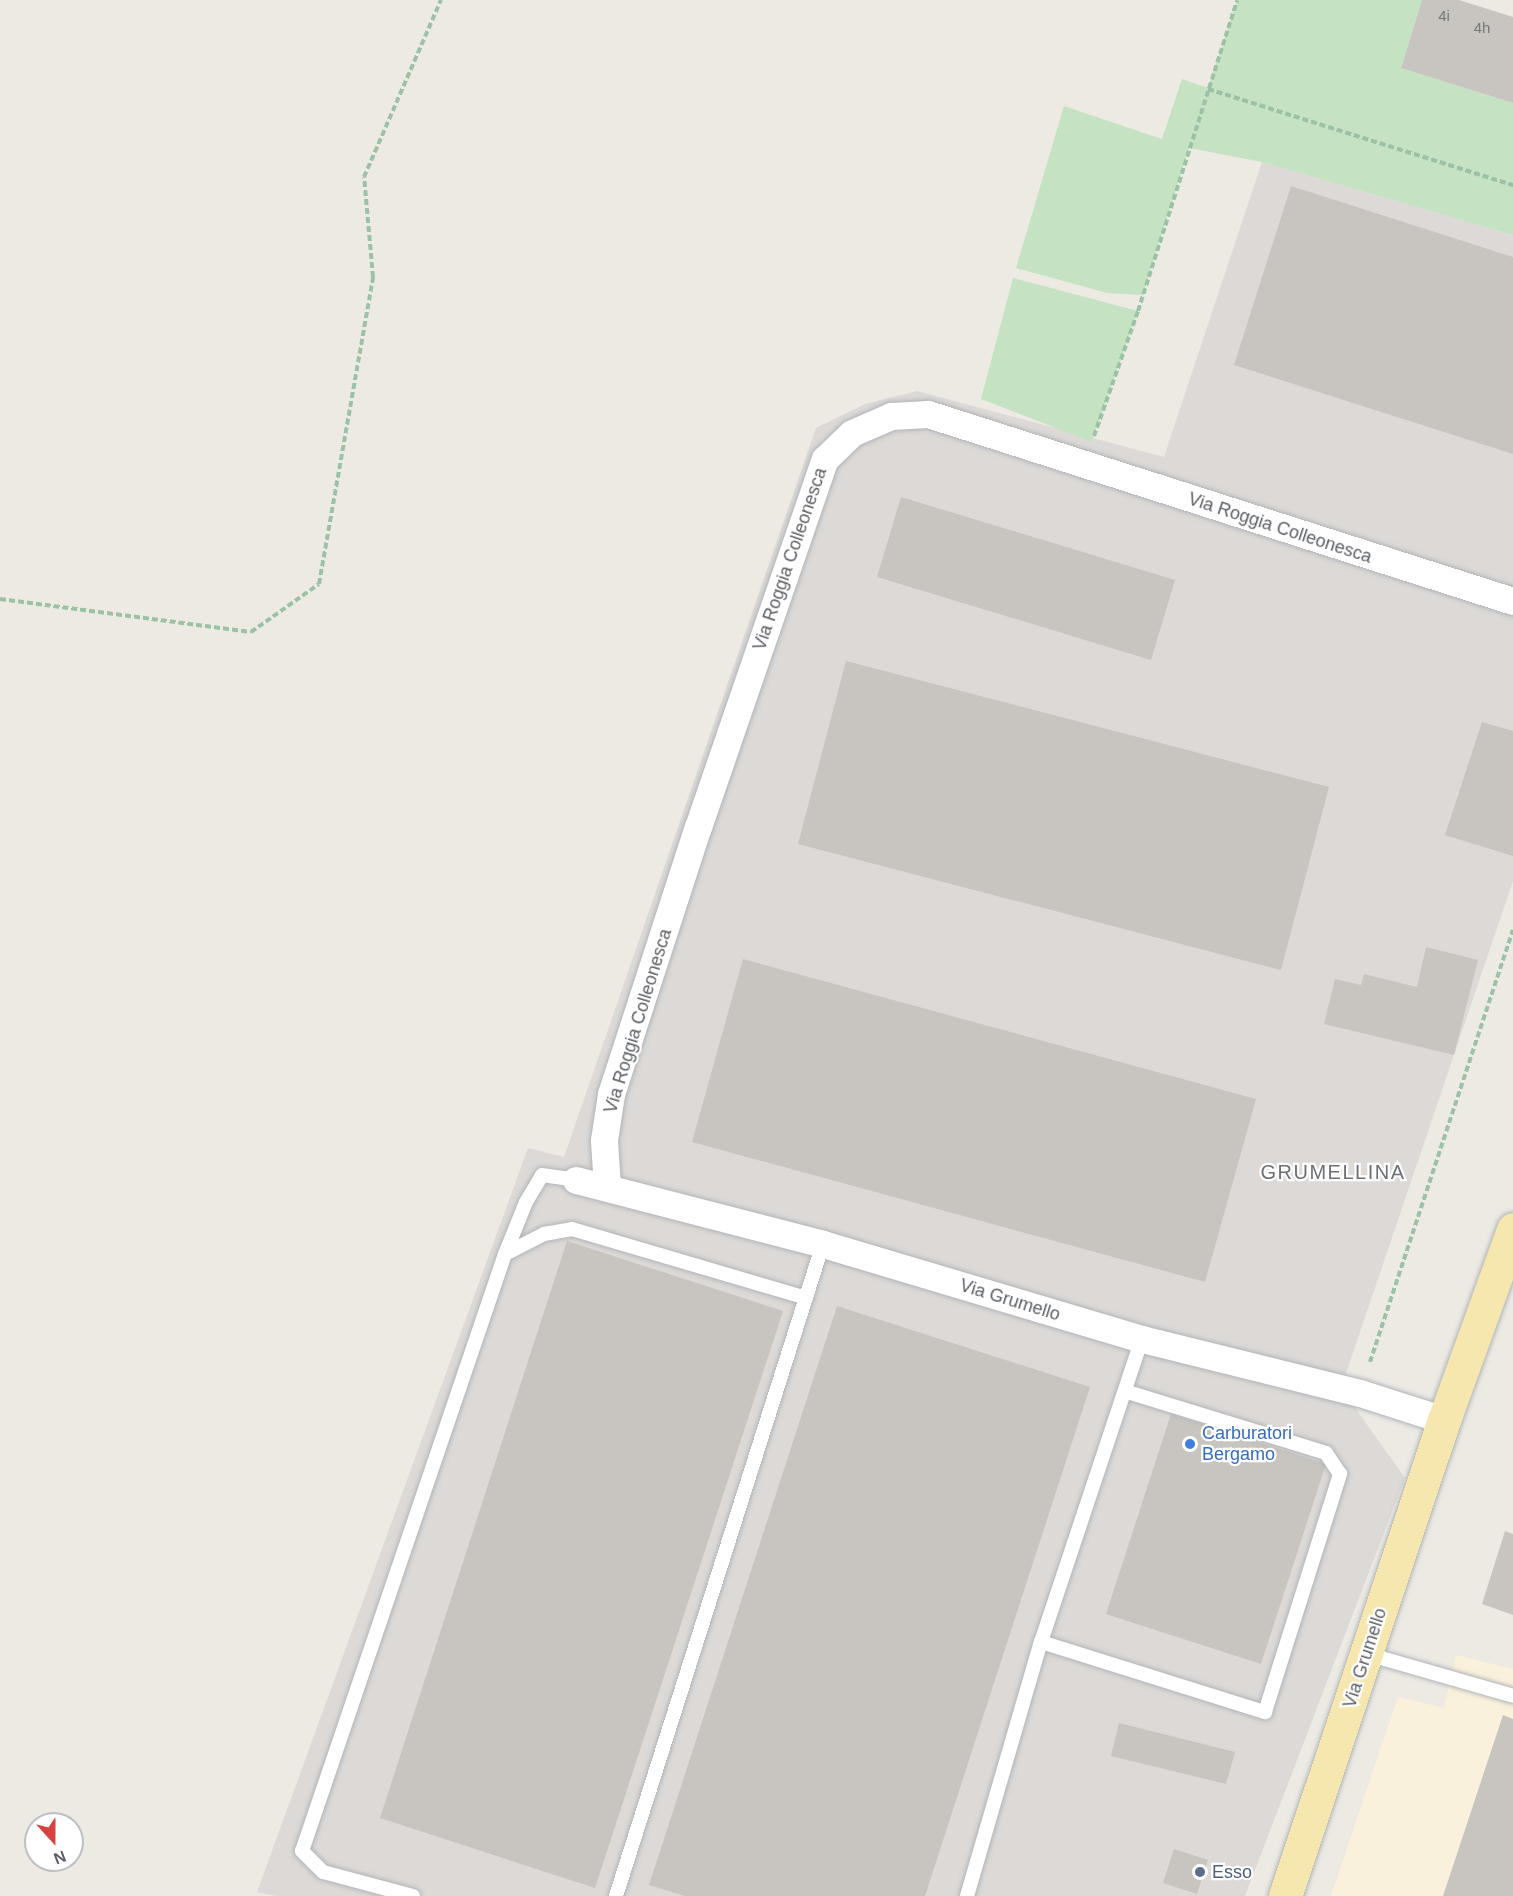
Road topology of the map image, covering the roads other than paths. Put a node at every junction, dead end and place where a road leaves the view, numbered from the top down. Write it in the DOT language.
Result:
graph roads {
  1 [pos="1513,602"];
  2 [pos="576,1180"];
  3 [pos="607,1187"];
  4 [pos="1513,1229"];
  5 [pos="823,1244"];
  6 [pos="505,1254"];
  7 [pos="806,1298"];
  8 [pos="1142,1339"];
  9 [pos="1125,1390"];
  10 [pos="1444,1420"];
  11 [pos="1041,1642"];
  12 [pos="1367,1654"];
  13 [pos="1513,1696"];
  14 [pos="412,1896"];
  15 [pos="616,1896"];
  16 [pos="967,1896"];
  17 [pos="1285,1896"];
  1 -- 3 [label="street, Via Roggia Colleonesca"];
  2 -- 3 [label="street, Via Grumello"];
  2 -- 6 [label="lane"];
  3 -- 5 [label="street, Via Grumello"];
  4 -- 10 [label="main road, Via Grumello"];
  5 -- 7 [label="lane"];
  5 -- 8 [label="street, Via Grumello"];
  6 -- 7 [label="lane"];
  6 -- 14 [label="lane"];
  7 -- 15 [label="lane"];
  8 -- 9 [label="lane"];
  8 -- 10 [label="street, Via Grumello"];
  9 -- 11 [label="lane"];
  9 -- 11 [label="lane"];
  10 -- 12 [label="main road, Via Grumello"];
  11 -- 16 [label="lane"];
  12 -- 13 [label="lane"];
  12 -- 17 [label="main road, Via Grumello"];
}
